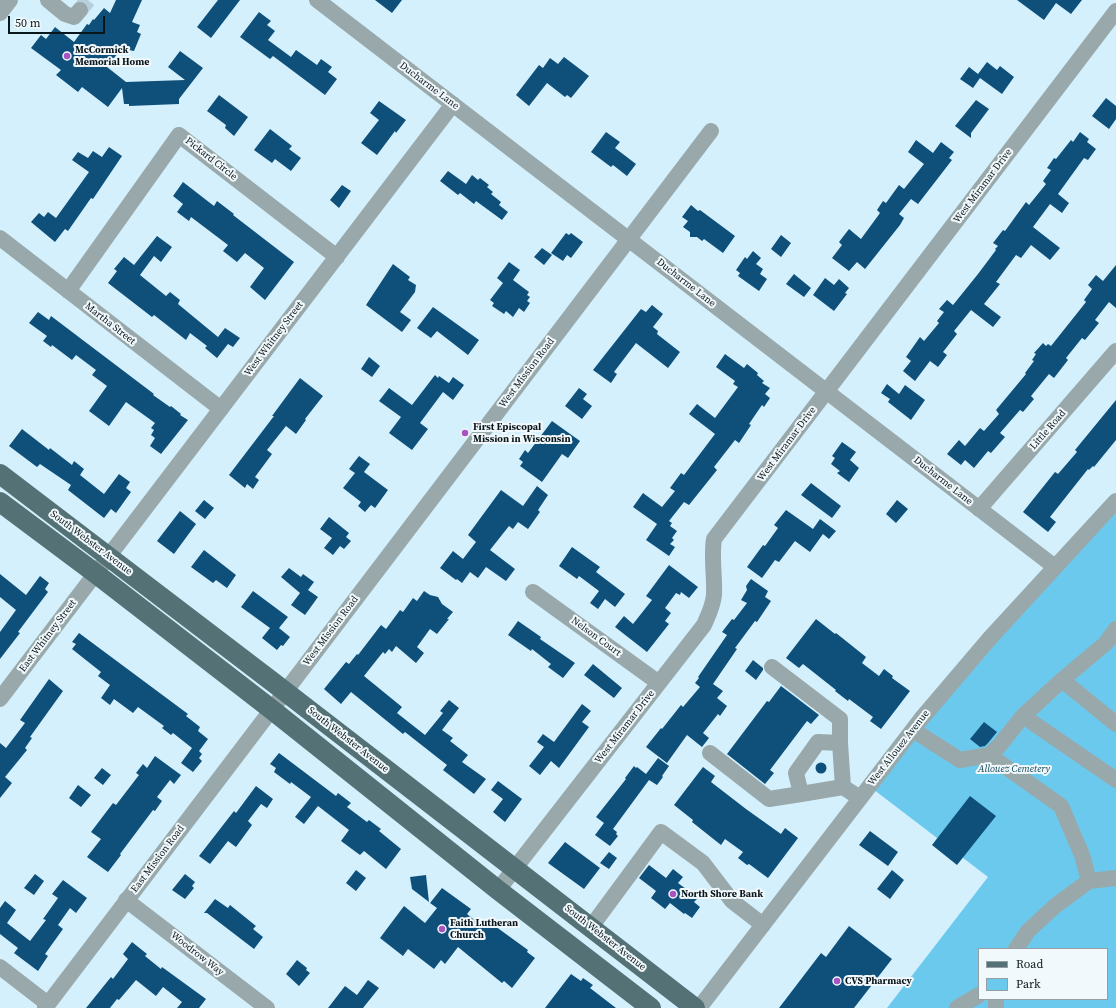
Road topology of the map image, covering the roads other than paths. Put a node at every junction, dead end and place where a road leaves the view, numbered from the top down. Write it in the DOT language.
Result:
graph roads {
  1 [pos="10,0"];
  2 [pos="48,0"];
  3 [pos="317,0"];
  4 [pos="80,10"];
  5 [pos="1116,11"];
  6 [pos="0,13"];
  7 [pos="453,104"];
  8 [pos="711,132"];
  9 [pos="0,238"];
  10 [pos="629,239"];
  11 [pos="337,256"];
  12 [pos="68,291"];
  13 [pos="1116,351"];
  14 [pos="826,391"];
  15 [pos="221,409"];
  16 [pos="0,474"];
  17 [pos="0,502"];
  18 [pos="1116,502"];
  19 [pos="979,509"];
  20 [pos="108,556"];
  21 [pos="1055,567"];
  22 [pos="95,573"];
  23 [pos="533,592"];
  24 [pos="1116,629"];
  25 [pos="772,667"];
  26 [pos="1062,680"];
  27 [pos="659,683"];
  28 [pos="285,692"];
  29 [pos="0,699"];
  30 [pos="271,709"];
  31 [pos="1023,716"];
  32 [pos="1116,724"];
  33 [pos="913,730"];
  34 [pos="840,743"];
  35 [pos="710,753"];
  36 [pos="989,755"];
  37 [pos="1116,780"];
  38 [pos="843,787"];
  39 [pos="801,794"];
  40 [pos="860,798"];
  41 [pos="514,869"];
  42 [pos="1116,878"];
  43 [pos="1089,881"];
  44 [pos="498,890"];
  45 [pos="126,900"];
  46 [pos="763,925"];
  47 [pos="591,927"];
  48 [pos="1017,948"];
  49 [pos="0,967"];
  50 [pos="978,996"];
  51 [pos="46,1006"];
  52 [pos="267,1008"];
  53 [pos="651,1008"];
  54 [pos="695,1008"];
  55 [pos="699,1008"];
  56 [pos="957,1008"];
  1 -- 6 [label="street"];
  2 -- 4 [label="street"];
  3 -- 7 [label="street, Ducharme Lane"];
  5 -- 14 [label="street, West Miramar Drive"];
  7 -- 10 [label="street, Ducharme Lane"];
  7 -- 11 [label="street, West Whitney Street"];
  8 -- 10 [label="street, West Mission Road"];
  9 -- 12 [label="street, Martha Street"];
  10 -- 14 [label="street, Ducharme Lane"];
  10 -- 28 [label="street, West Mission Road"];
  11 -- 12 [label="street, Pickard Circle"];
  11 -- 15 [label="street, West Whitney Street"];
  12 -- 15 [label="street, Martha Street"];
  13 -- 19 [label="street, Little Road"];
  14 -- 19 [label="street, Ducharme Lane"];
  14 -- 27 [label="street, West Miramar Drive"];
  15 -- 20 [label="street, West Whitney Street"];
  16 -- 20 [label="main road, South Webster Avenue"];
  17 -- 22 [label="main road"];
  18 -- 21 [label="street, West Allouez Avenue"];
  19 -- 21 [label="street, Ducharme Lane"];
  20 -- 22 [label="street, West Whitney Street"];
  20 -- 28 [label="main road, South Webster Avenue"];
  21 -- 33 [label="street, West Allouez Avenue"];
  22 -- 29 [label="street, East Whitney Street"];
  22 -- 30 [label="main road"];
  23 -- 27 [label="street, Nelson Court"];
  24 -- 26 [label="street"];
  25 -- 34 [label="street"];
  26 -- 31 [label="street"];
  26 -- 32 [label="street"];
  27 -- 41 [label="street, West Miramar Drive"];
  28 -- 30 [label="street, West Mission Road"];
  28 -- 41 [label="main road, South Webster Avenue"];
  30 -- 44 [label="main road"];
  30 -- 45 [label="street, East Mission Road"];
  31 -- 36 [label="street"];
  31 -- 37 [label="street"];
  33 -- 36 [label="street"];
  33 -- 40 [label="street, West Allouez Avenue"];
  34 -- 38 [label="street"];
  34 -- 39 [label="street"];
  35 -- 39 [label="street"];
  36 -- 43 [label="street"];
  38 -- 39 [label="street"];
  38 -- 40 [label="street"];
  40 -- 46 [label="street, West Allouez Avenue"];
  41 -- 44 [label="street, West Miramar Drive"];
  41 -- 47 [label="main road, South Webster Avenue"];
  42 -- 43 [label="street"];
  43 -- 48 [label="street"];
  44 -- 53 [label="main road"];
  45 -- 51 [label="street, East Mission Road"];
  45 -- 52 [label="street, Woodrow Way"];
  46 -- 47 [label="street"];
  46 -- 55 [label="street, West Allouez Avenue"];
  47 -- 54 [label="main road, South Webster Avenue"];
  49 -- 51 [label="street"];
  50 -- 56 [label="street"];
}
